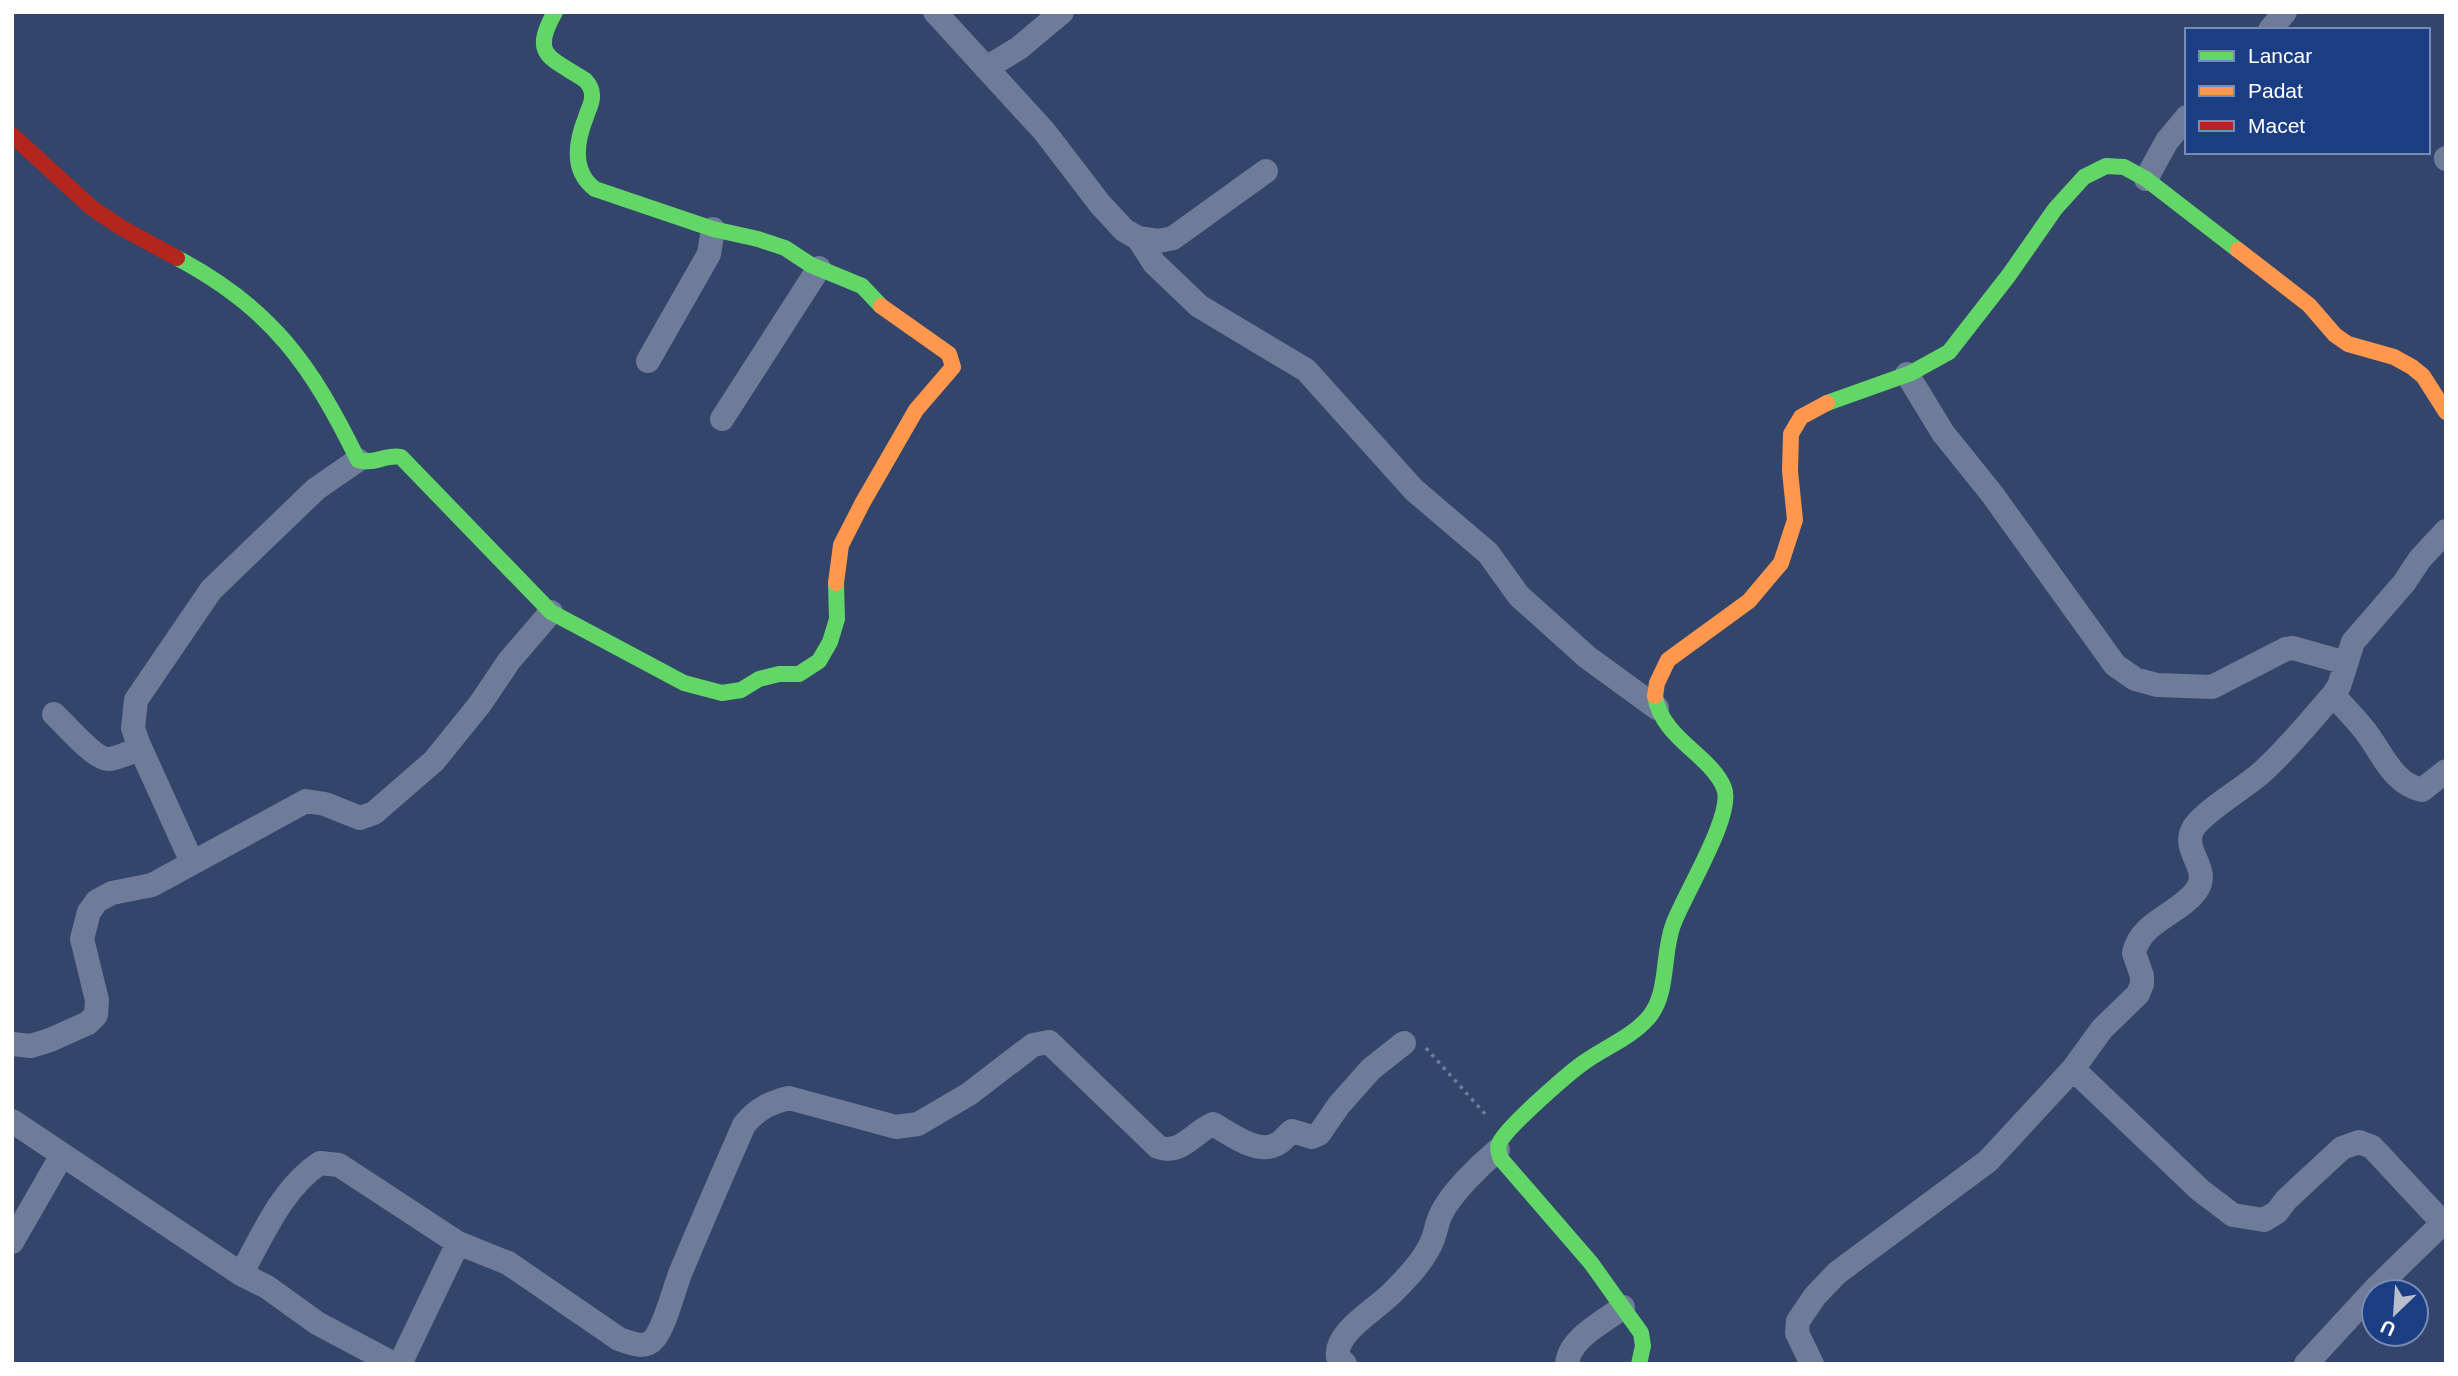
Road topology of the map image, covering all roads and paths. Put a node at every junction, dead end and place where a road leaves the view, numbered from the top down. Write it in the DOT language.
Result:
graph roads {
  1 [pos="555,12"];
  2 [pos="1062,12"];
  3 [pos="2285,12"];
  4 [pos="946,16"];
  5 [pos="2272,28"];
  6 [pos="986,68"];
  7 [pos="2185,119"];
  8 [pos="12,135"];
  9 [pos="1266,171"];
  10 [pos="2146,179"];
  11 [pos="713,229"];
  12 [pos="1138,238"];
  13 [pos="819,268"];
  14 [pos="648,361"];
  15 [pos="1907,374"];
  16 [pos="2446,412"];
  17 [pos="722,419"];
  18 [pos="358,460"];
  19 [pos="2446,531"];
  20 [pos="551,612"];
  21 [pos="2346,663"];
  22 [pos="2333,695"];
  23 [pos="1657,708"];
  24 [pos="54,714"];
  25 [pos="141,750"];
  26 [pos="2446,771"];
  27 [pos="192,862"];
  28 [pos="1404,1043"];
  29 [pos="12,1044"];
  30 [pos="2073,1069"];
  31 [pos="12,1121"];
  32 [pos="1501,1142"];
  33 [pos="62,1155"];
  34 [pos="2444,1222"];
  35 [pos="12,1242"];
  36 [pos="458,1243"];
  37 [pos="242,1274"];
  38 [pos="1623,1307"];
  39 [pos="394,1364"];
  40 [pos="400,1364"];
  41 [pos="1345,1364"];
  42 [pos="1567,1364"];
  43 [pos="1639,1364"];
  44 [pos="1811,1364"];
  45 [pos="2306,1364"];
  1 -- 11 [label="street"];
  2 -- 6 [label="street"];
  3 -- 5 [label="street"];
  4 -- 6 [label="street"];
  6 -- 12 [label="street"];
  7 -- 10 [label="street"];
  8 -- 18 [label="street"];
  9 -- 12 [label="street"];
  10 -- 15 [label="street"];
  10 -- 16 [label="street"];
  11 -- 13 [label="street"];
  11 -- 14 [label="street"];
  12 -- 23 [label="street"];
  13 -- 17 [label="street"];
  13 -- 20 [label="street"];
  15 -- 21 [label="street"];
  15 -- 23 [label="street"];
  18 -- 20 [label="street"];
  18 -- 25 [label="street"];
  19 -- 21 [label="street"];
  20 -- 27 [label="street"];
  21 -- 22 [label="street"];
  22 -- 26 [label="street"];
  22 -- 30 [label="street"];
  23 -- 32 [label="street"];
  24 -- 25 [label="street"];
  25 -- 27 [label="street"];
  27 -- 29 [label="street"];
  28 -- 32 [label="path"];
  28 -- 36 [label="street"];
  30 -- 34 [label="street"];
  30 -- 44 [label="street"];
  31 -- 33 [label="street"];
  32 -- 38 [label="street"];
  32 -- 41 [label="street"];
  33 -- 35 [label="street"];
  33 -- 37 [label="street"];
  34 -- 45 [label="street"];
  36 -- 37 [label="street"];
  36 -- 40 [label="street"];
  37 -- 39 [label="street"];
  38 -- 42 [label="street"];
  38 -- 43 [label="street"];
}
